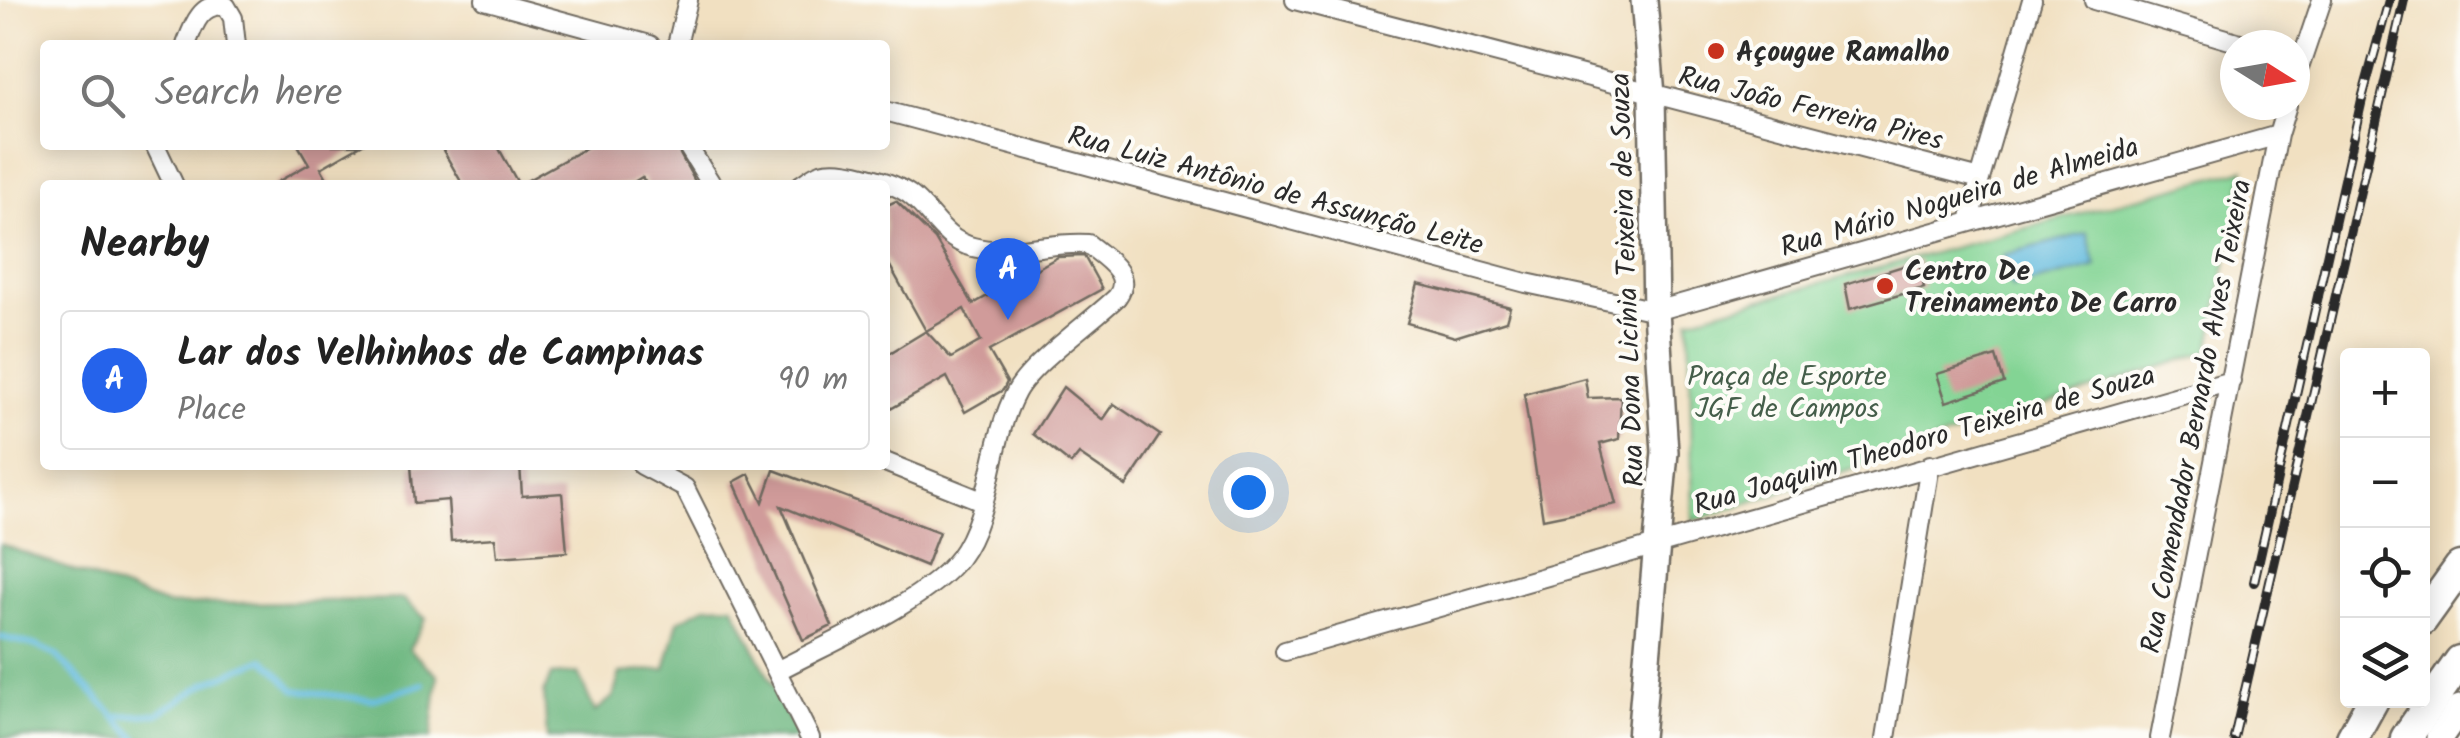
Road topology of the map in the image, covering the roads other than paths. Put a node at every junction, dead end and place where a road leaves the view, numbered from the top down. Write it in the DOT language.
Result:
graph roads {
  1 [pos="485,0"];
  2 [pos="688,0"];
  3 [pos="1296,0"];
  4 [pos="1644,0"];
  5 [pos="2032,0"];
  6 [pos="2094,0"];
  7 [pos="2322,0"];
  8 [pos="2310,30"];
  9 [pos="2220,37"];
  10 [pos="188,40"];
  11 [pos="235,40"];
  12 [pos="632,40"];
  13 [pos="678,40"];
  14 [pos="1652,94"];
  15 [pos="890,112"];
  16 [pos="2282,120"];
  17 [pos="2278,135"];
  18 [pos="157,150"];
  19 [pos="690,150"];
  20 [pos="1980,179"];
  21 [pos="172,180"];
  22 [pos="709,180"];
  23 [pos="810,180"];
  24 [pos="875,180"];
  25 [pos="890,186"];
  26 [pos="1970,222"];
  27 [pos="1656,311"];
  28 [pos="2232,381"];
  29 [pos="890,464"];
  30 [pos="1930,465"];
  31 [pos="651,470"];
  32 [pos="678,470"];
  33 [pos="685,488"];
  34 [pos="982,501"];
  35 [pos="1660,542"];
  36 [pos="2460,567"];
  37 [pos="2423,618"];
  38 [pos="1285,652"];
  39 [pos="2460,661"];
  40 [pos="777,671"];
  41 [pos="2369,708"];
  42 [pos="2460,708"];
  43 [pos="810,738"];
  44 [pos="1640,738"];
  45 [pos="1886,738"];
  46 [pos="2160,738"];
  47 [pos="2352,738"];
  48 [pos="2406,738"];
  49 [pos="2438,738"];
  1 -- 12 [label="street"];
  2 -- 13 [label="street"];
  3 -- 14 [label="street, Rua João Ferreira Pires"];
  4 -- 14 [label="main road, Rua Dona Licínia Teixeira de Souza"];
  5 -- 20 [label="street"];
  6 -- 9 [label="street"];
  7 -- 8 [label="street"];
  10 -- 11 [label="street"];
  14 -- 20 [label="street, Rua João Ferreira Pires"];
  14 -- 27 [label="main road, Rua Dona Licínia Teixeira de Souza"];
  15 -- 27 [label="street, Rua Luiz Antônio de Assunção Leite"];
  16 -- 17 [label="street, Rua Comendador Bernardo Alves Teixeira"];
  17 -- 26 [label="street, Rua Mário Nogueira de Almeida"];
  17 -- 28 [label="street, Rua Comendador Bernardo Alves Teixeira"];
  18 -- 21 [label="street"];
  19 -- 22 [label="street"];
  20 -- 26 [label="street"];
  23 -- 24 [label="street"];
  25 -- 34 [label="street"];
  26 -- 27 [label="street, Rua Mário Nogueira de Almeida"];
  27 -- 35 [label="main road, Rua Dona Licínia Teixeira de Souza"];
  28 -- 30 [label="street, Rua Joaquim Theodoro Teixeira de Souza"];
  28 -- 46 [label="street, Rua Comendador Bernardo Alves Teixeira"];
  29 -- 34 [label="street"];
  30 -- 35 [label="street, Rua Joaquim Theodoro Teixeira de Souza"];
  30 -- 45 [label="street"];
  31 -- 33 [label="street"];
  32 -- 33 [label="street"];
  33 -- 40 [label="street"];
  34 -- 40 [label="street"];
  35 -- 38 [label="street, Rua Joaquim Theodoro Teixeira de Souza"];
  35 -- 44 [label="main road, Rua Dona Licínia Teixeira de Souza"];
  36 -- 37 [label="highway"];
  39 -- 48 [label="highway"];
  40 -- 43 [label="street"];
  41 -- 47 [label="highway"];
  42 -- 49 [label="main road"];
}
